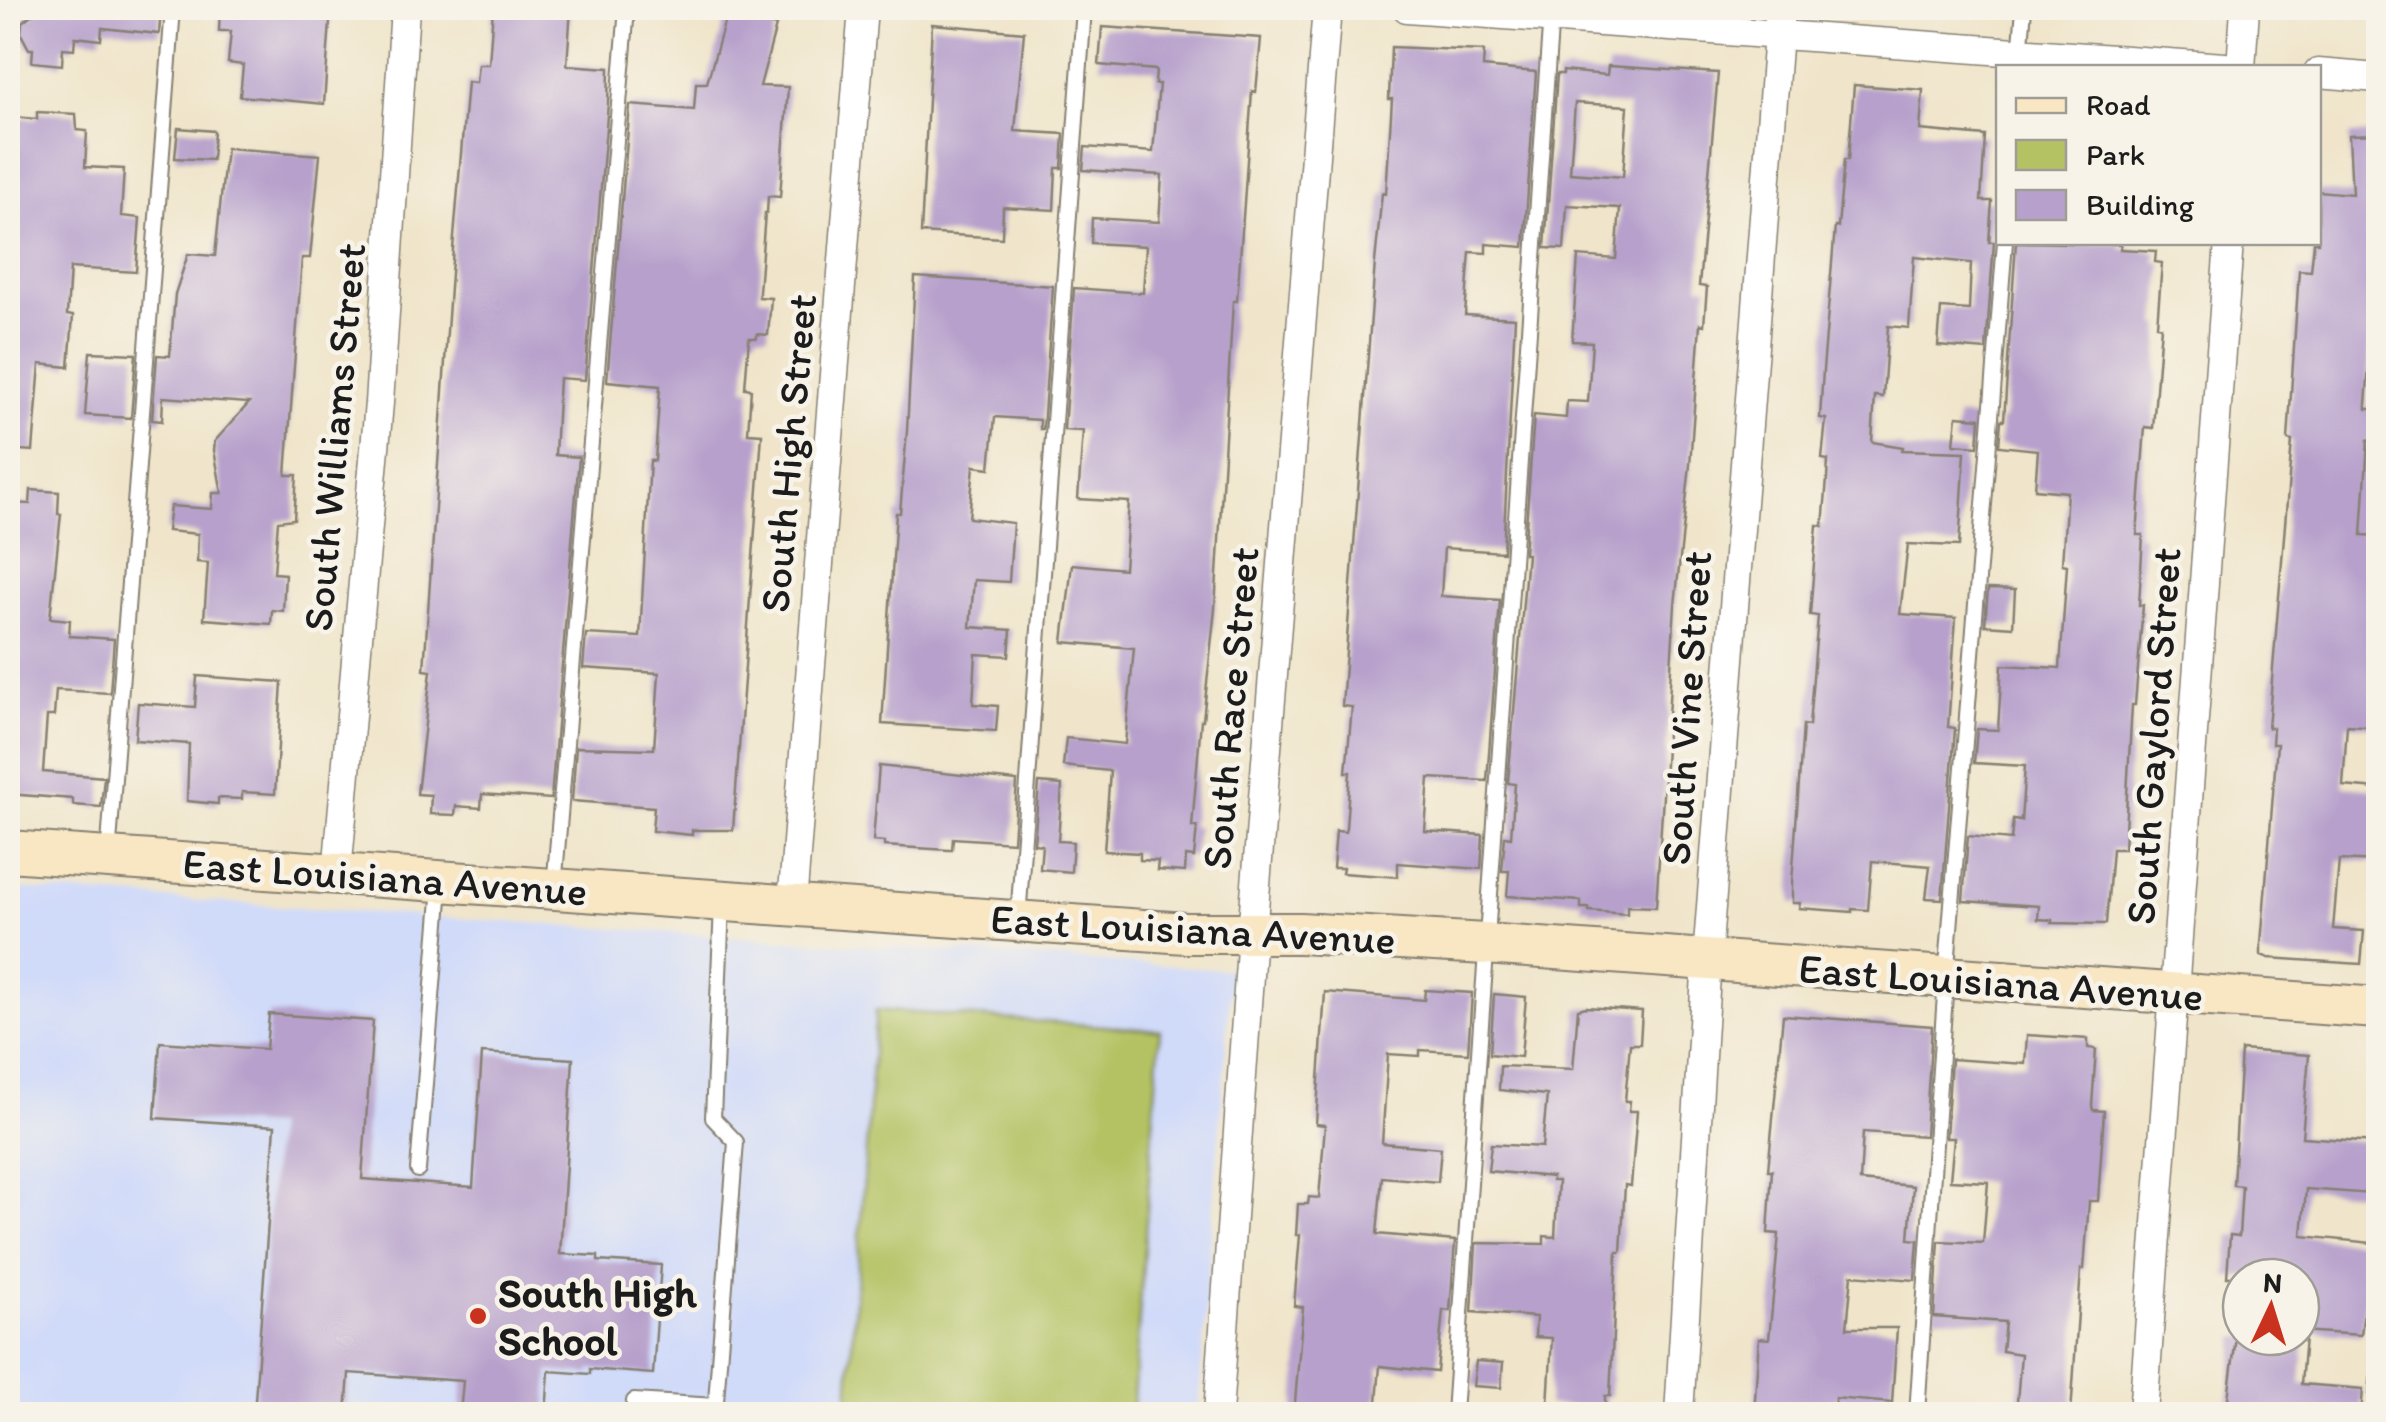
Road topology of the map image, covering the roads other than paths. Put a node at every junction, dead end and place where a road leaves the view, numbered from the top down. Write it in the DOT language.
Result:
graph roads {
  1 [pos="174,8"];
  2 [pos="405,8"];
  3 [pos="627,8"];
  4 [pos="864,8"];
  5 [pos="1084,8"];
  6 [pos="1327,8"];
  7 [pos="1407,8"];
  8 [pos="2024,8"];
  9 [pos="2245,8"];
  10 [pos="1551,13"];
  11 [pos="1780,21"];
  12 [pos="2020,60"];
  13 [pos="2158,65"];
  14 [pos="2240,65"];
  15 [pos="2321,73"];
  16 [pos="2378,78"];
  17 [pos="2005,245"];
  18 [pos="2228,245"];
  19 [pos="8,851"];
  20 [pos="108,857"];
  21 [pos="336,873"];
  22 [pos="442,881"];
  23 [pos="554,888"];
  24 [pos="722,900"];
  25 [pos="792,905"];
  26 [pos="1018,921"];
  27 [pos="1252,934"];
  28 [pos="1485,944"];
  29 [pos="1707,959"];
  30 [pos="1946,978"];
  31 [pos="2174,994"];
  32 [pos="2378,1008"];
  33 [pos="418,1170"];
  34 [pos="2378,1379"];
  35 [pos="716,1410"];
  36 [pos="633,1414"];
  37 [pos="1218,1414"];
  38 [pos="1454,1414"];
  39 [pos="1678,1414"];
  40 [pos="1917,1414"];
  41 [pos="2143,1414"];
  42 [pos="2376,1414"];
  1 -- 20 [label="lane"];
  2 -- 21 [label="street, South Williams Street"];
  3 -- 23 [label="lane"];
  4 -- 25 [label="street, South High Street"];
  5 -- 26 [label="lane"];
  6 -- 27 [label="street, South Race Street"];
  7 -- 10 [label="street"];
  8 -- 12 [label="lane"];
  9 -- 14 [label="street"];
  10 -- 11 [label="street"];
  10 -- 28 [label="lane"];
  11 -- 12 [label="street"];
  11 -- 29 [label="street, South Vine Street"];
  12 -- 13 [label="street"];
  15 -- 16 [label="street"];
  17 -- 30 [label="lane"];
  18 -- 31 [label="street, South Gaylord Street"];
  19 -- 20 [label="street, East Louisiana Avenue"];
  20 -- 21 [label="street, East Louisiana Avenue"];
  21 -- 22 [label="street, East Louisiana Avenue"];
  22 -- 23 [label="street, East Louisiana Avenue"];
  22 -- 33 [label="lane"];
  23 -- 24 [label="street, East Louisiana Avenue"];
  24 -- 25 [label="street, East Louisiana Avenue"];
  24 -- 35 [label="lane"];
  25 -- 26 [label="street, East Louisiana Avenue"];
  26 -- 27 [label="street, East Louisiana Avenue"];
  27 -- 28 [label="street, East Louisiana Avenue"];
  27 -- 37 [label="street, South Race Street"];
  28 -- 29 [label="street, East Louisiana Avenue"];
  28 -- 38 [label="lane"];
  29 -- 30 [label="street, East Louisiana Avenue"];
  29 -- 39 [label="street, South Vine Street"];
  30 -- 31 [label="street, East Louisiana Avenue"];
  30 -- 40 [label="lane"];
  31 -- 32 [label="street, East Louisiana Avenue"];
  31 -- 41 [label="street, South Gaylord Street"];
  34 -- 42 [label="lane"];
  35 -- 36 [label="lane"];
}
